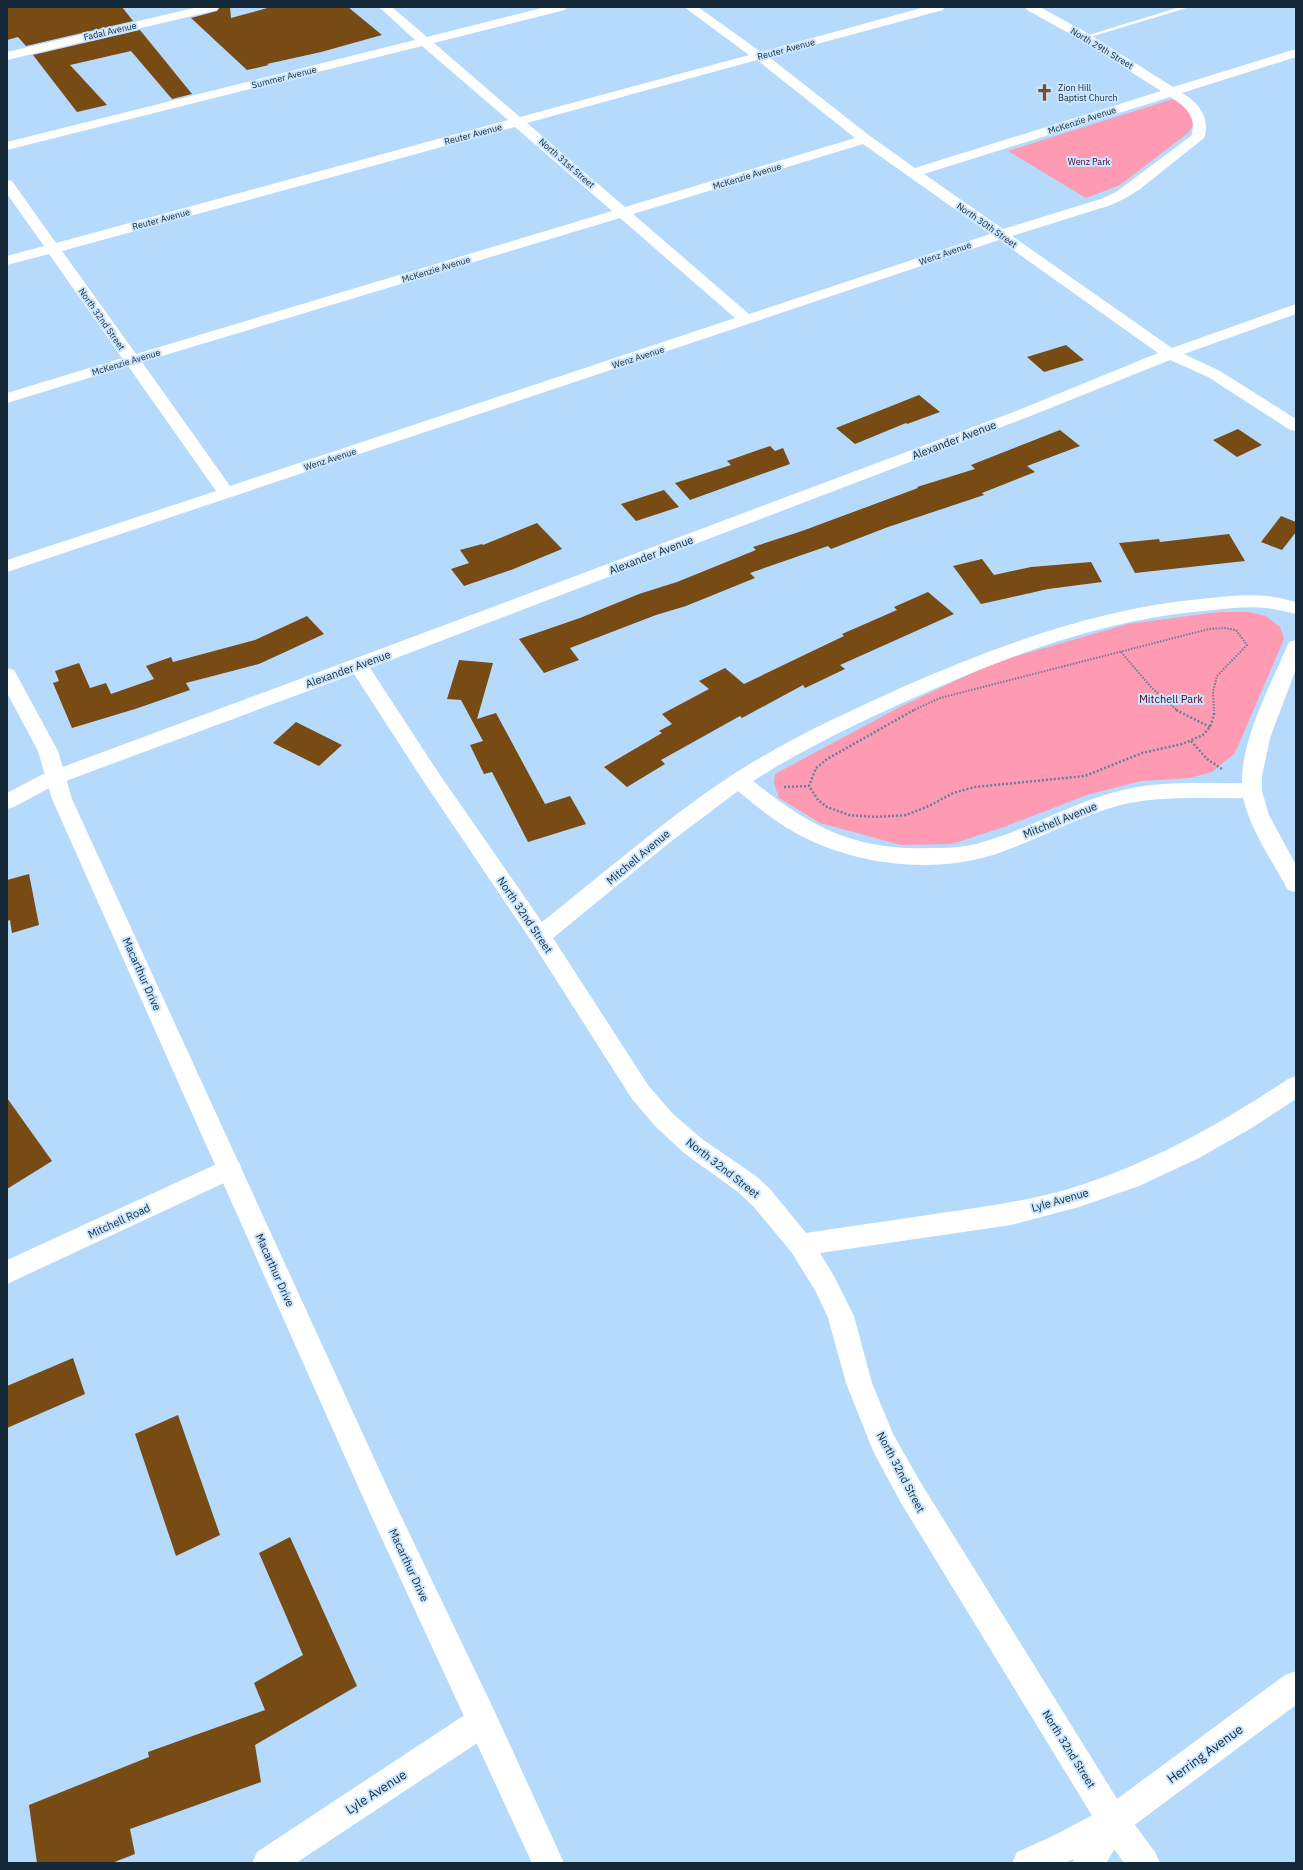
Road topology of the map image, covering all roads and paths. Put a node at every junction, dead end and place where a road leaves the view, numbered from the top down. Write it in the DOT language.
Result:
graph roads {
  1 [pos="213,7"];
  2 [pos="385,7"];
  3 [pos="561,7"];
  4 [pos="690,7"];
  5 [pos="940,7"];
  6 [pos="1031,7"];
  7 [pos="1187,7"];
  8 [pos="1084,37"];
  9 [pos="425,41"];
  10 [pos="7,56"];
  11 [pos="760,56"];
  12 [pos="1293,56"];
  13 [pos="1172,92"];
  14 [pos="519,122"];
  15 [pos="866,139"];
  16 [pos="7,146"];
  17 [pos="913,173"];
  18 [pos="7,184"];
  19 [pos="624,213"];
  20 [pos="1000,235"];
  21 [pos="52,248"];
  22 [pos="7,261"];
  23 [pos="1296,309"];
  24 [pos="747,320"];
  25 [pos="1170,354"];
  26 [pos="132,361"];
  27 [pos="7,398"];
  28 [pos="1296,426"];
  29 [pos="226,493"];
  30 [pos="7,566"];
  31 [pos="1296,608"];
  32 [pos="1296,646"];
  33 [pos="1121,652"];
  34 [pos="358,665"];
  35 [pos="7,675"];
  36 [pos="1210,727"];
  37 [pos="1190,740"];
  38 [pos="56,777"];
  39 [pos="739,781"];
  40 [pos="1252,790"];
  41 [pos="7,802"];
  42 [pos="1296,884"];
  43 [pos="540,936"];
  44 [pos="1296,1086"];
  45 [pos="230,1169"];
  46 [pos="801,1245"];
  47 [pos="7,1272"];
  48 [pos="1296,1686"];
  49 [pos="484,1721"];
  50 [pos="1113,1821"];
  51 [pos="268,1863"];
  52 [pos="548,1863"];
  53 [pos="1028,1863"];
  54 [pos="1088,1863"];
  55 [pos="1144,1863"];
  1 -- 10 [label="street, Fadal Avenue"];
  2 -- 9 [label="street, North 31st Street"];
  3 -- 9 [label="street, Summer Avenue"];
  4 -- 11 [label="street, North 30th Street"];
  5 -- 11 [label="street, Reuter Avenue"];
  6 -- 8 [label="street, North 29th Street"];
  7 -- 8 [label="lane"];
  8 -- 13 [label="street, North 29th Street"];
  9 -- 14 [label="street, North 31st Street"];
  9 -- 16 [label="street, Summer Avenue"];
  11 -- 14 [label="street, Reuter Avenue"];
  11 -- 15 [label="street, North 30th Street"];
  12 -- 13 [label="street, McKenzie Avenue"];
  13 -- 17 [label="street, McKenzie Avenue"];
  13 -- 20 [label="street, Wenz Avenue"];
  14 -- 19 [label="street, North 31st Street"];
  14 -- 21 [label="street, Reuter Avenue"];
  15 -- 17 [label="street, North 30th Street"];
  15 -- 19 [label="street, McKenzie Avenue"];
  17 -- 20 [label="street, North 30th Street"];
  18 -- 21 [label="street, North 32nd Street"];
  19 -- 24 [label="street, North 31st Street"];
  19 -- 26 [label="street, McKenzie Avenue"];
  20 -- 24 [label="street, Wenz Avenue"];
  20 -- 25 [label="street, North 30th Street"];
  21 -- 22 [label="street, Reuter Avenue"];
  21 -- 26 [label="street, North 32nd Street"];
  23 -- 25 [label="street, Alexander Avenue"];
  24 -- 29 [label="street, Wenz Avenue"];
  25 -- 28 [label="street, North 30th Street"];
  25 -- 34 [label="street, Alexander Avenue"];
  26 -- 27 [label="street, McKenzie Avenue"];
  26 -- 29 [label="street, North 32nd Street"];
  29 -- 30 [label="street, Wenz Avenue"];
  31 -- 39 [label="street, Mitchell Avenue"];
  32 -- 40 [label="street"];
  33 -- 36 [label="path"];
  33 -- 36 [label="path"];
  33 -- 37 [label="path"];
  34 -- 38 [label="street, Alexander Avenue"];
  34 -- 43 [label="street, North 32nd Street"];
  35 -- 38 [label="street, Macarthur Drive"];
  36 -- 37 [label="path"];
  37 -- 40 [label="path"];
  38 -- 41 [label="street, Alexander Avenue"];
  38 -- 45 [label="street, Macarthur Drive"];
  39 -- 40 [label="street, Mitchell Avenue"];
  39 -- 43 [label="street, Mitchell Avenue"];
  40 -- 42 [label="street"];
  43 -- 46 [label="street, North 32nd Street"];
  44 -- 46 [label="street, Lyle Avenue"];
  45 -- 47 [label="street, Mitchell Road"];
  45 -- 49 [label="street, Macarthur Drive"];
  46 -- 50 [label="street, North 32nd Street"];
  48 -- 50 [label="street, Herring Avenue"];
  49 -- 51 [label="street, Lyle Avenue"];
  49 -- 52 [label="street, Macarthur Drive"];
  50 -- 53 [label="street"];
  50 -- 54 [label="street"];
  50 -- 55 [label="street, North 32nd Street"];
}
